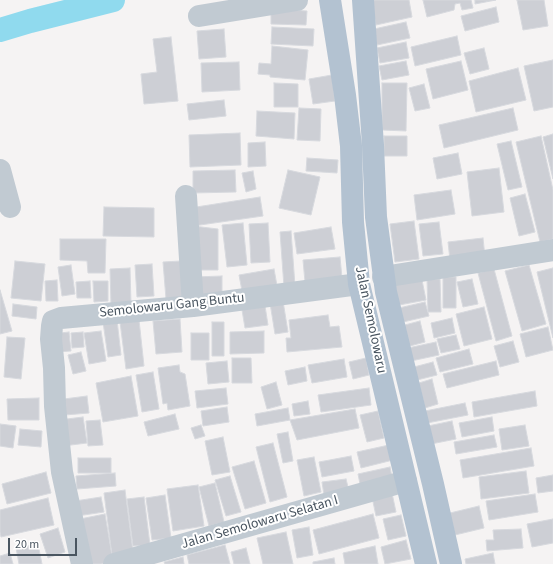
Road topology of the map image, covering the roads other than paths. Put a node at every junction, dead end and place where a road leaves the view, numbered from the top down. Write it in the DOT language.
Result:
graph roads {
  1 [pos="297,0"];
  2 [pos="330,0"];
  3 [pos="363,0"];
  4 [pos="199,16"];
  5 [pos="0,170"];
  6 [pos="186,196"];
  7 [pos="10,207"];
  8 [pos="553,250"];
  9 [pos="383,277"];
  10 [pos="359,284"];
  11 [pos="193,306"];
  12 [pos="406,481"];
  13 [pos="161,558"];
  14 [pos="82,564"];
  15 [pos="114,564"];
  16 [pos="426,564"];
  17 [pos="451,564"];
  1 -- 4 [label="street"];
  2 -- 10 [label="main road, Jalan Semolowaru"];
  3 -- 9 [label="main road, Jalan Semolowaru"];
  5 -- 7 [label="street"];
  6 -- 11 [label="street"];
  8 -- 9 [label="street"];
  9 -- 17 [label="main road, Jalan Semolowaru"];
  10 -- 11 [label="street, Semolowaru Gang Buntu"];
  10 -- 12 [label="main road, Jalan Semolowaru"];
  11 -- 14 [label="street, Semolowaru Gang Buntu"];
  12 -- 13 [label="street, Jalan Semolowaru Selatan I"];
  12 -- 16 [label="main road, Jalan Semolowaru"];
  13 -- 15 [label="street, Jalan Semolowaru Selatan I"];
}
